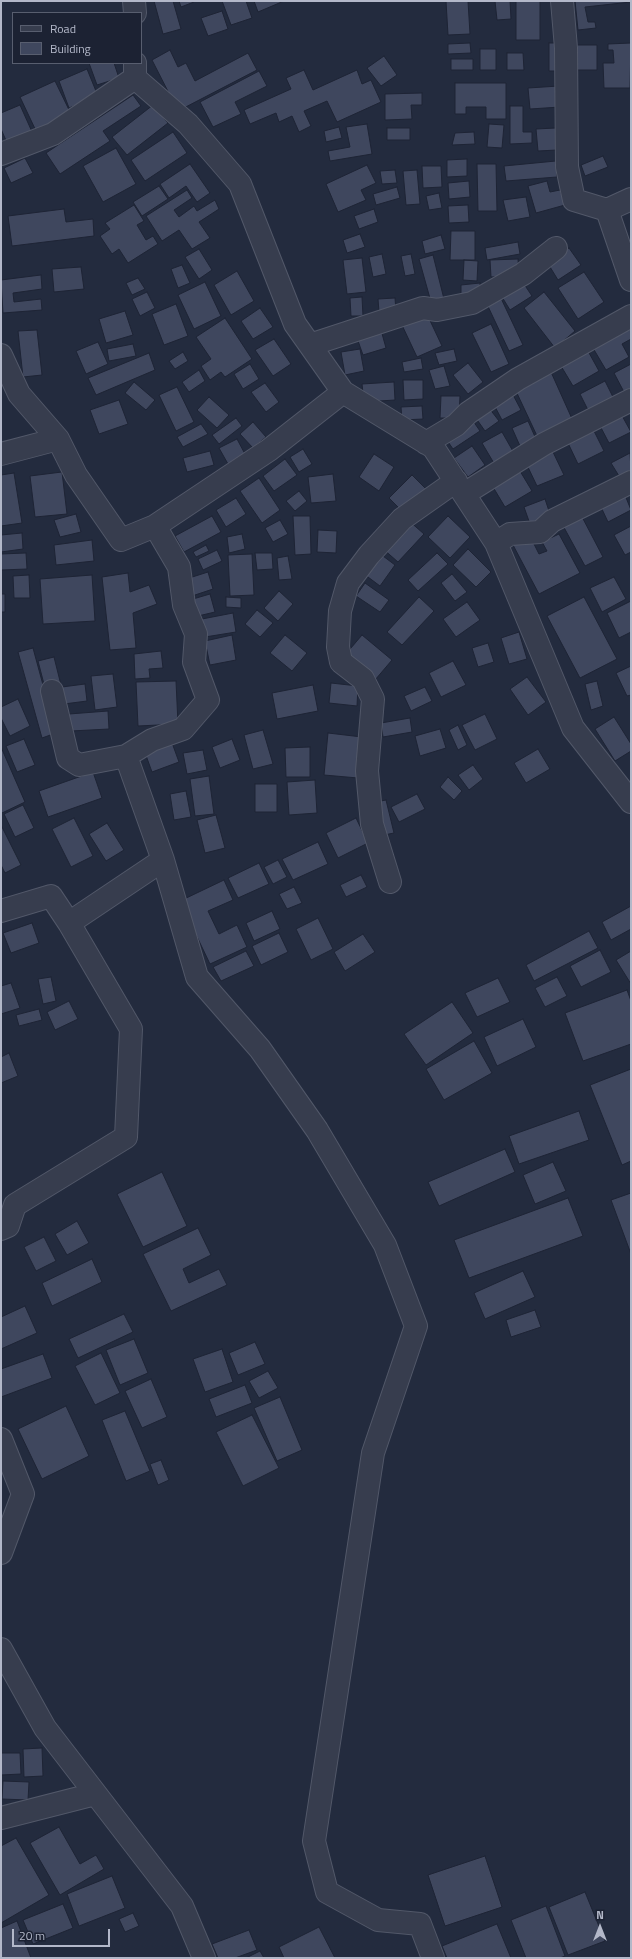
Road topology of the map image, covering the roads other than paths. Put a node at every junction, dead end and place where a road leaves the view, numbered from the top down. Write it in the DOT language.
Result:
graph roads {
  1 [pos="134,1"];
  2 [pos="562,1"];
  3 [pos="135,12"];
  4 [pos="135,71"];
  5 [pos="1,154"];
  6 [pos="631,199"];
  7 [pos="607,210"];
  8 [pos="556,248"];
  9 [pos="631,280"];
  10 [pos="631,316"];
  11 [pos="310,345"];
  12 [pos="1,355"];
  13 [pos="343,392"];
  14 [pos="631,400"];
  15 [pos="58,439"];
  16 [pos="426,443"];
  17 [pos="1,454"];
  18 [pos="631,482"];
  19 [pos="460,487"];
  20 [pos="156,526"];
  21 [pos="496,543"];
  22 [pos="52,691"];
  23 [pos="126,756"];
  24 [pos="631,802"];
  25 [pos="163,860"];
  26 [pos="390,882"];
  27 [pos="1,911"];
  28 [pos="69,923"];
  29 [pos="1,1229"];
  30 [pos="1,1439"];
  31 [pos="1,1553"];
  32 [pos="1,1649"];
  33 [pos="95,1794"];
  34 [pos="1,1818"];
  35 [pos="204,1958"];
  36 [pos="433,1958"];
  1 -- 3 [label="street"];
  2 -- 7 [label="street"];
  4 -- 5 [label="street"];
  4 -- 11 [label="street"];
  6 -- 7 [label="street"];
  7 -- 9 [label="street"];
  8 -- 11 [label="street"];
  10 -- 16 [label="street"];
  11 -- 13 [label="street"];
  12 -- 15 [label="street"];
  13 -- 16 [label="street"];
  13 -- 20 [label="street"];
  14 -- 19 [label="street"];
  15 -- 17 [label="street"];
  15 -- 20 [label="street"];
  16 -- 19 [label="street"];
  18 -- 21 [label="street"];
  19 -- 21 [label="street"];
  19 -- 26 [label="street"];
  20 -- 23 [label="street"];
  21 -- 24 [label="street"];
  22 -- 23 [label="street"];
  23 -- 25 [label="street"];
  25 -- 28 [label="street"];
  25 -- 36 [label="street"];
  27 -- 28 [label="street"];
  28 -- 29 [label="street"];
  30 -- 31 [label="street"];
  32 -- 33 [label="street"];
  33 -- 34 [label="street"];
  33 -- 35 [label="street"];
}
